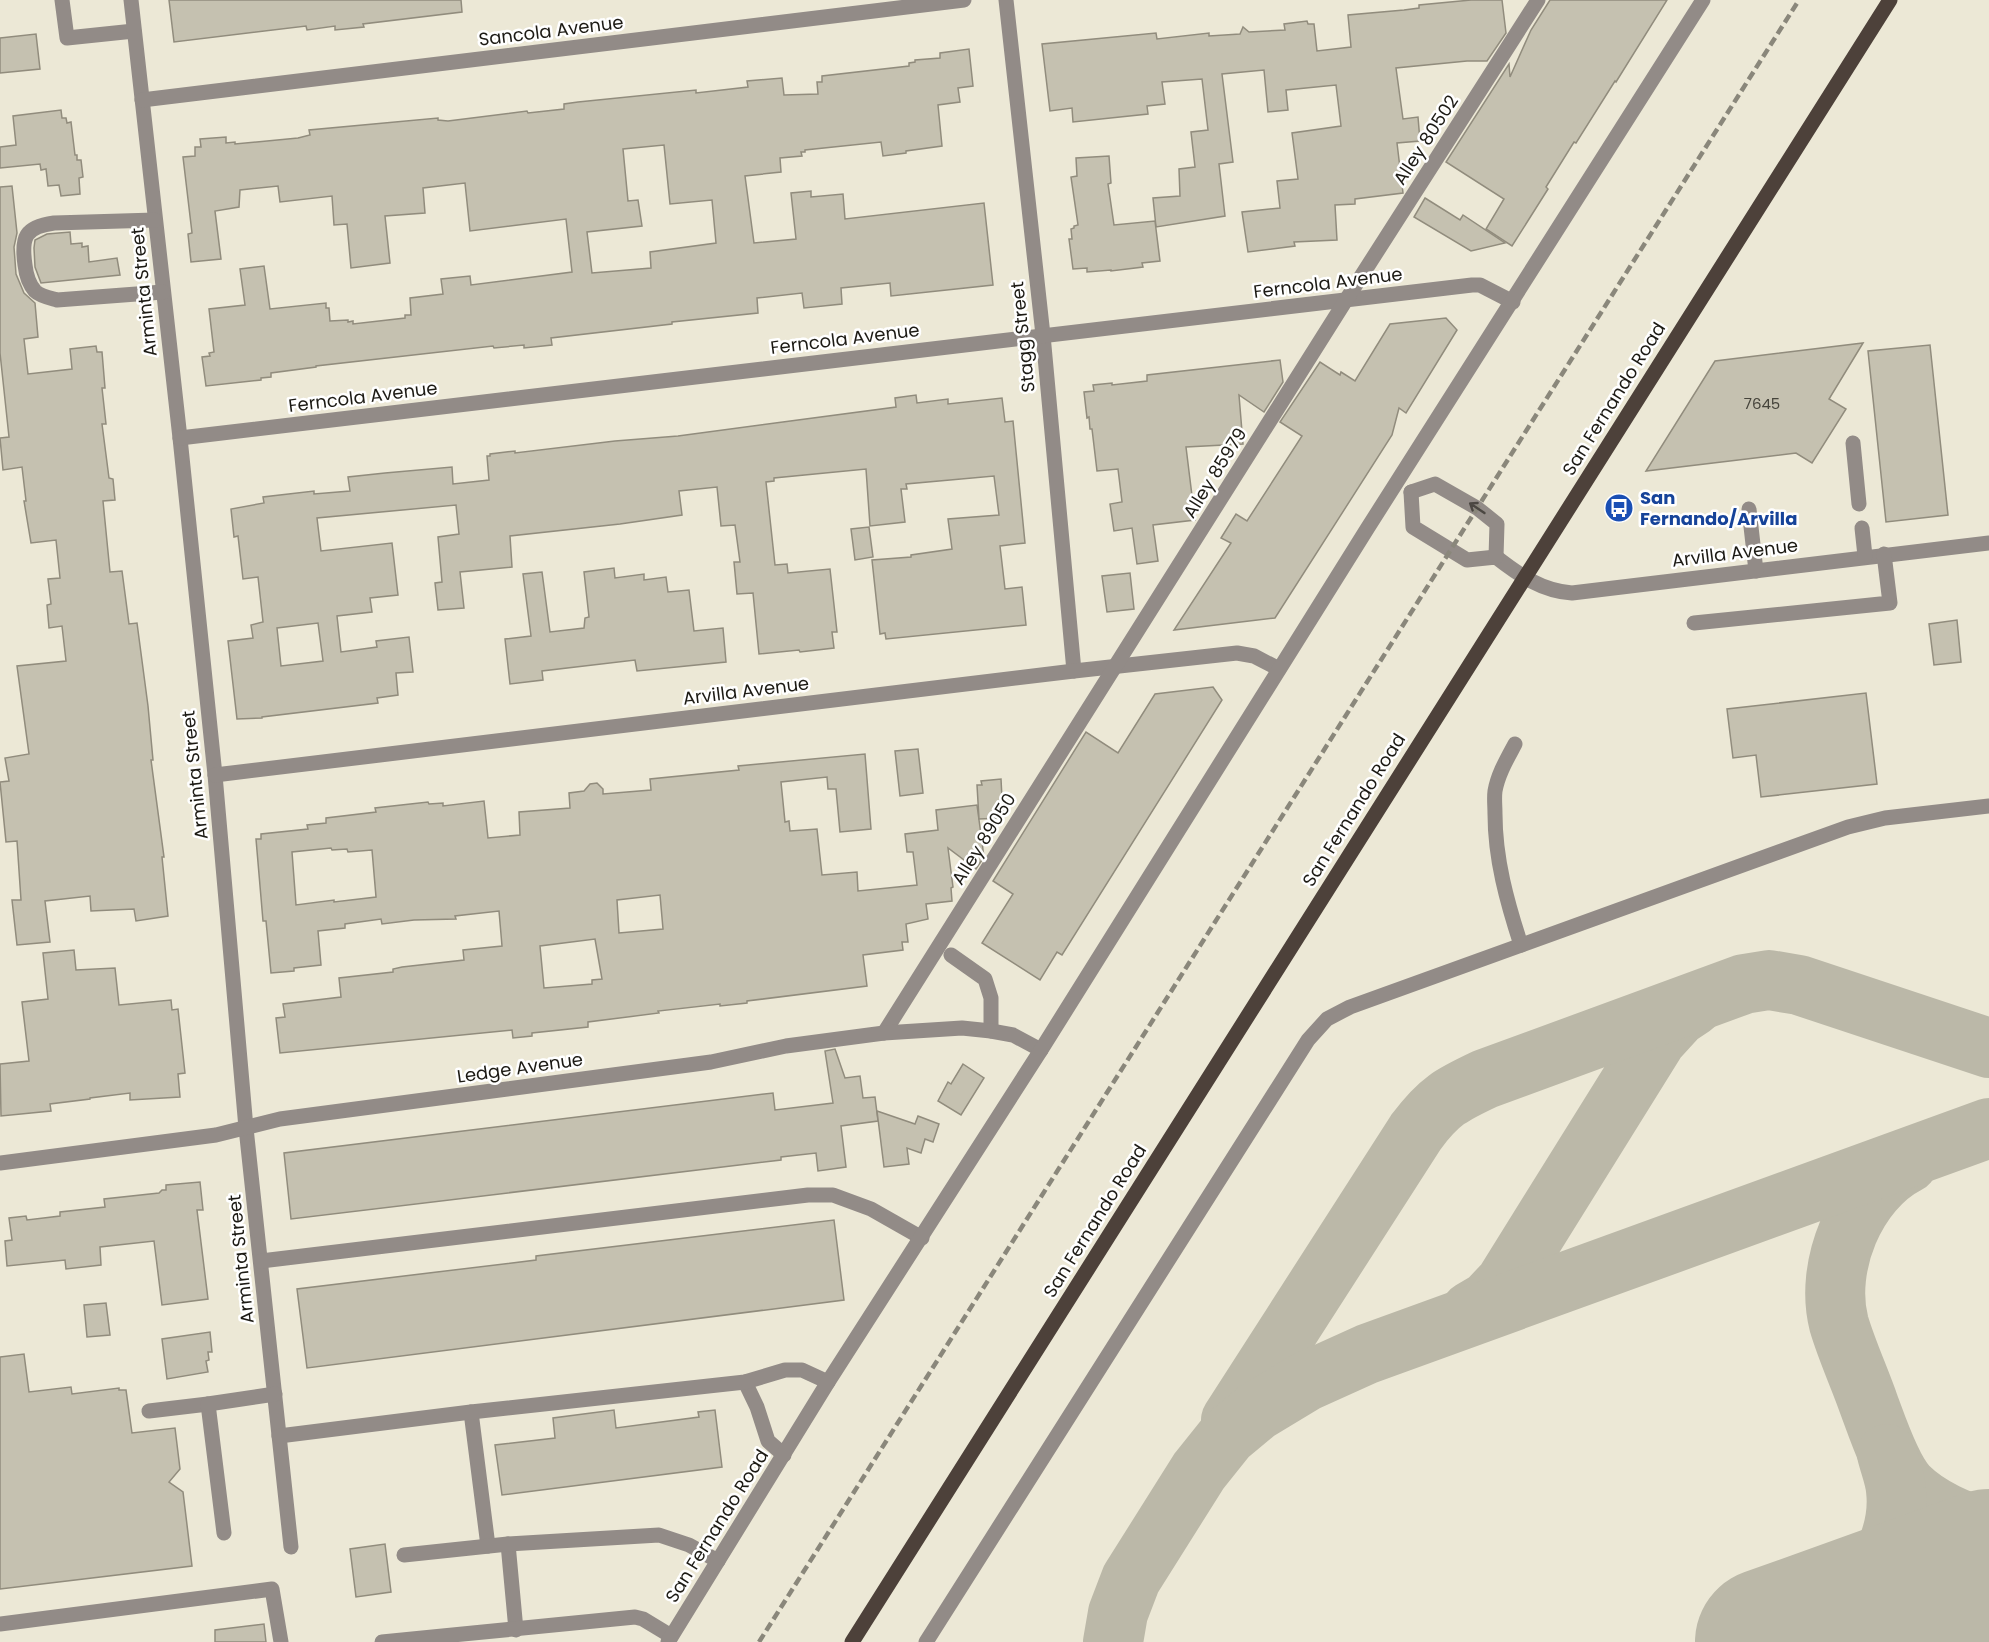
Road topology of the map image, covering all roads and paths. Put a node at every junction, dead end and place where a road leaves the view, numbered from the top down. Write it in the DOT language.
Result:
graph roads {
  1 [pos="62,0"];
  2 [pos="131,0"];
  3 [pos="964,0"];
  4 [pos="1006,0"];
  5 [pos="1538,0"];
  6 [pos="1703,0"];
  7 [pos="1890,0"];
  8 [pos="904,4"];
  9 [pos="134,31"];
  10 [pos="142,100"];
  11 [pos="155,220"];
  12 [pos="163,292"];
  13 [pos="1346,300"];
  14 [pos="1513,302"];
  15 [pos="1043,335"];
  16 [pos="180,438"];
  17 [pos="1853,443"];
  18 [pos="1396,483"];
  19 [pos="1411,492"];
  20 [pos="1859,504"];
  21 [pos="1749,509"];
  22 [pos="1862,528"];
  23 [pos="1989,543"];
  24 [pos="1884,554"];
  25 [pos="1865,556"];
  26 [pos="1496,557"];
  27 [pos="1756,571"];
  28 [pos="1524,579"];
  29 [pos="1694,623"];
  30 [pos="1116,666"];
  31 [pos="1279,669"];
  32 [pos="1074,671"];
  33 [pos="1515,744"];
  34 [pos="215,775"];
  35 [pos="1989,806"];
  36 [pos="1521,945"];
  37 [pos="951,955"];
  38 [pos="991,1030"];
  39 [pos="884,1033"];
  40 [pos="1041,1050"];
  41 [pos="246,1128"];
  42 [pos="0,1163"];
  43 [pos="922,1238"];
  44 [pos="261,1261"];
  45 [pos="745,1382"];
  46 [pos="828,1382"];
  47 [pos="275,1394"];
  48 [pos="208,1404"];
  49 [pos="149,1411"];
  50 [pos="471,1412"];
  51 [pos="279,1436"];
  52 [pos="784,1455"];
  53 [pos="224,1533"];
  54 [pos="508,1544"];
  55 [pos="488,1546"];
  56 [pos="291,1547"];
  57 [pos="405,1555"];
  58 [pos="718,1561"];
  59 [pos="0,1624"];
  60 [pos="516,1630"];
  61 [pos="669,1639"];
  62 [pos="280,1642"];
  63 [pos="382,1642"];
  64 [pos="852,1642"];
  65 [pos="926,1642"];
  1 -- 9 [label="street"];
  2 -- 9 [label="street, Arminta Street"];
  3 -- 8 [label="street, Sancola Avenue"];
  4 -- 15 [label="street, Stagg Street"];
  5 -- 13 [label="street, Alley 80502"];
  6 -- 14 [label="street, San Fernando Road"];
  7 -- 28 [label="main road, San Fernando Road"];
  8 -- 10 [label="street, Sancola Avenue"];
  9 -- 10 [label="street, Arminta Street"];
  10 -- 11 [label="street, Arminta Street"];
  11 -- 12 [label="street, Arminta Street"];
  11 -- 12 [label="street"];
  12 -- 16 [label="street, Arminta Street"];
  13 -- 14 [label="street, Ferncola Avenue"];
  13 -- 15 [label="street, Ferncola Avenue"];
  13 -- 30 [label="street, Alley 85979"];
  14 -- 18 [label="street, San Fernando Road"];
  15 -- 16 [label="street, Ferncola Avenue"];
  15 -- 32 [label="street, Stagg Street"];
  16 -- 34 [label="street, Arminta Street"];
  17 -- 20 [label="street"];
  18 -- 19 [label="street"];
  18 -- 31 [label="street, San Fernando Road"];
  19 -- 26 [label="street"];
  26 -- 19 [label="street, one-way"];
  21 -- 27 [label="street"];
  22 -- 25 [label="street"];
  23 -- 24 [label="street, Arvilla Avenue"];
  24 -- 25 [label="street, Arvilla Avenue"];
  24 -- 29 [label="street"];
  25 -- 27 [label="street, Arvilla Avenue"];
  26 -- 28 [label="street, Arvilla Avenue"];
  27 -- 28 [label="street, Arvilla Avenue"];
  28 -- 64 [label="main road, San Fernando Road"];
  30 -- 31 [label="street, Arvilla Avenue"];
  30 -- 32 [label="street, Arvilla Avenue"];
  30 -- 39 [label="street, Alley 89050"];
  31 -- 40 [label="street, San Fernando Road"];
  32 -- 34 [label="street, Arvilla Avenue"];
  33 -- 36 [label="street"];
  34 -- 41 [label="street, Arminta Street"];
  35 -- 36 [label="street"];
  36 -- 65 [label="street"];
  37 -- 38 [label="street"];
  38 -- 39 [label="street, Ledge Avenue"];
  38 -- 40 [label="street, Ledge Avenue"];
  39 -- 41 [label="street, Ledge Avenue"];
  40 -- 43 [label="street, San Fernando Road"];
  41 -- 42 [label="street, Ledge Avenue"];
  41 -- 44 [label="street, Arminta Street"];
  43 -- 44 [label="street"];
  43 -- 46 [label="street, San Fernando Road"];
  44 -- 47 [label="street, Arminta Street"];
  45 -- 46 [label="street"];
  45 -- 50 [label="street"];
  45 -- 52 [label="street"];
  46 -- 52 [label="street, San Fernando Road"];
  47 -- 48 [label="street"];
  47 -- 51 [label="street, Arminta Street"];
  48 -- 49 [label="street"];
  48 -- 53 [label="street"];
  50 -- 51 [label="street"];
  50 -- 55 [label="street"];
  51 -- 56 [label="street, Arminta Street"];
  52 -- 58 [label="street, San Fernando Road"];
  54 -- 55 [label="street"];
  54 -- 58 [label="street"];
  54 -- 60 [label="street"];
  55 -- 57 [label="street"];
  58 -- 61 [label="street, San Fernando Road"];
  59 -- 62 [label="street"];
  60 -- 61 [label="street"];
  60 -- 63 [label="street"];
}
